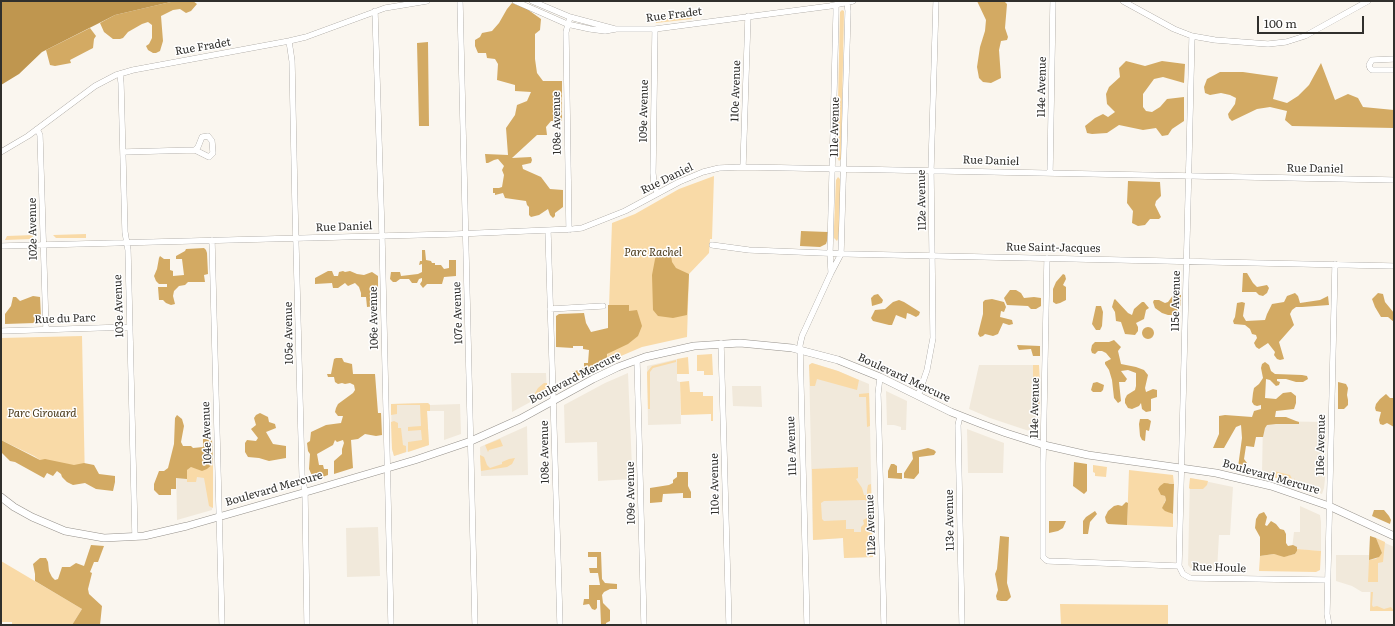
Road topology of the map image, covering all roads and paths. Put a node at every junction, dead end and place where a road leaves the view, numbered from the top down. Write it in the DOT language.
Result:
graph roads {
  1 [pos="427,1"];
  2 [pos="460,1"];
  3 [pos="515,1"];
  4 [pos="532,1"];
  5 [pos="853,1"];
  6 [pos="936,1"];
  7 [pos="1054,1"];
  8 [pos="1123,1"];
  9 [pos="1368,1"];
  10 [pos="847,3"];
  11 [pos="836,5"];
  12 [pos="374,11"];
  13 [pos="748,16"];
  14 [pos="570,17"];
  15 [pos="567,24"];
  16 [pos="655,28"];
  17 [pos="616,29"];
  18 [pos="1192,36"];
  19 [pos="289,41"];
  20 [pos="1394,59"];
  21 [pos="1394,70"];
  22 [pos="120,74"];
  23 [pos="37,129"];
  24 [pos="195,150"];
  25 [pos="1,152"];
  26 [pos="123,152"];
  27 [pos="743,167"];
  28 [pos="832,168"];
  29 [pos="844,168"];
  30 [pos="931,170"];
  31 [pos="1050,173"];
  32 [pos="1188,176"];
  33 [pos="1394,180"];
  34 [pos="658,193"];
  35 [pos="548,230"];
  36 [pos="569,230"];
  37 [pos="466,233"];
  38 [pos="382,236"];
  39 [pos="296,238"];
  40 [pos="212,240"];
  41 [pos="127,243"];
  42 [pos="43,245"];
  43 [pos="1,246"];
  44 [pos="712,246"];
  45 [pos="830,253"];
  46 [pos="842,254"];
  47 [pos="932,256"];
  48 [pos="1047,258"];
  49 [pos="1187,262"];
  50 [pos="1335,264"];
  51 [pos="1394,266"];
  52 [pos="831,273"];
  53 [pos="604,306"];
  54 [pos="550,309"];
  55 [pos="130,327"];
  56 [pos="46,329"];
  57 [pos="1,331"];
  58 [pos="722,343"];
  59 [pos="800,350"];
  60 [pos="637,360"];
  61 [pos="880,377"];
  62 [pos="918,396"];
  63 [pos="554,400"];
  64 [pos="960,416"];
  65 [pos="471,441"];
  66 [pos="1044,445"];
  67 [pos="1182,467"];
  68 [pos="388,468"];
  69 [pos="304,492"];
  70 [pos="1,497"];
  71 [pos="1329,506"];
  72 [pos="219,517"];
  73 [pos="1394,536"];
  74 [pos="136,537"];
  75 [pos="1044,559"];
  76 [pos="1179,566"];
  77 [pos="1328,580"];
  78 [pos="222,625"];
  79 [pos="307,625"];
  80 [pos="391,625"];
  81 [pos="475,625"];
  82 [pos="560,625"];
  83 [pos="644,625"];
  84 [pos="729,625"];
  85 [pos="807,625"];
  86 [pos="884,625"];
  87 [pos="962,625"];
  88 [pos="1329,625"];
  1 -- 12 [label="street, Rue Fradet"];
  2 -- 37 [label="street, 107e Avenue"];
  3 -- 15 [label="street, Rue Fradet"];
  4 -- 14 [label="street, Rue Fradet"];
  5 -- 10 [label="street, Rue Fradet"];
  6 -- 30 [label="street, 112e Avenue"];
  7 -- 31 [label="street, 114e Avenue"];
  8 -- 18 [label="street"];
  9 -- 18 [label="street"];
  10 -- 11 [label="street, Rue Fradet"];
  10 -- 29 [label="street, 111e Avenue"];
  11 -- 13 [label="street, Rue Fradet"];
  11 -- 28 [label="street, 111e Avenue"];
  12 -- 19 [label="street, Rue Fradet"];
  12 -- 38 [label="street, 106e Avenue"];
  13 -- 16 [label="street, Rue Fradet"];
  13 -- 27 [label="street, 110e Avenue"];
  14 -- 15 [label="street, 108e Avenue"];
  14 -- 17 [label="street, Rue Fradet"];
  15 -- 17 [label="street, Rue Fradet"];
  15 -- 36 [label="street, 108e Avenue"];
  16 -- 17 [label="street, Rue Fradet"];
  16 -- 34 [label="street, 109e Avenue"];
  18 -- 32 [label="street, 115e Avenue"];
  19 -- 22 [label="street, Rue Fradet"];
  19 -- 39 [label="street, 105e Avenue"];
  20 -- 21 [label="street"];
  22 -- 23 [label="street, Rue Fradet"];
  22 -- 26 [label="street, 103e Avenue"];
  23 -- 25 [label="street, Rue Fradet"];
  23 -- 42 [label="street, 102e Avenue"];
  24 -- 26 [label="street"];
  26 -- 41 [label="street, 103e Avenue"];
  27 -- 28 [label="street, Rue Daniel"];
  27 -- 34 [label="street, Rue Daniel"];
  28 -- 29 [label="street, Rue Daniel"];
  28 -- 45 [label="street, 111e Avenue"];
  29 -- 30 [label="street, Rue Daniel"];
  29 -- 46 [label="street, 111e Avenue"];
  30 -- 31 [label="street, Rue Daniel"];
  30 -- 47 [label="street, 112e Avenue"];
  31 -- 32 [label="street, Rue Daniel"];
  32 -- 33 [label="street, Rue Daniel"];
  32 -- 49 [label="street, 115e Avenue"];
  34 -- 36 [label="street, Rue Daniel"];
  35 -- 36 [label="street, Rue Daniel"];
  35 -- 37 [label="street, Rue Daniel"];
  35 -- 54 [label="street, 108e Avenue"];
  37 -- 38 [label="street, Rue Daniel"];
  37 -- 65 [label="street, 107e Avenue"];
  38 -- 39 [label="street, Rue Daniel"];
  38 -- 68 [label="street, 106e Avenue"];
  39 -- 40 [label="street, Rue Daniel"];
  39 -- 69 [label="street, 105e Avenue"];
  40 -- 41 [label="street, Rue Daniel"];
  40 -- 72 [label="street, 104e Avenue"];
  41 -- 42 [label="street, Rue Daniel"];
  41 -- 55 [label="street, 103e Avenue"];
  42 -- 43 [label="street, Rue Daniel"];
  42 -- 56 [label="street, 102e Avenue"];
  44 -- 45 [label="street, Rue Saint-Jacques"];
  45 -- 46 [label="street, Rue Saint-Jacques"];
  45 -- 52 [label="street, 111e Avenue"];
  46 -- 47 [label="street, Rue Saint-Jacques"];
  46 -- 52 [label="street, 111e Avenue"];
  47 -- 48 [label="street, Rue Saint-Jacques"];
  47 -- 62 [label="street, 112e Avenue"];
  48 -- 49 [label="street, Rue Saint-Jacques"];
  48 -- 66 [label="street, 114e Avenue"];
  49 -- 50 [label="street, Rue Saint-Jacques"];
  49 -- 67 [label="street, 115e Avenue"];
  50 -- 51 [label="street, Rue Saint-Jacques"];
  50 -- 71 [label="street, 116e Avenue"];
  52 -- 59 [label="street, 111e Avenue"];
  53 -- 54 [label="street"];
  54 -- 63 [label="street, 108e Avenue"];
  55 -- 56 [label="street, Rue du Parc"];
  55 -- 74 [label="street, 103e Avenue"];
  56 -- 57 [label="street, Rue du Parc"];
  58 -- 59 [label="street, Boulevard Mercure"];
  58 -- 60 [label="street, Boulevard Mercure"];
  58 -- 84 [label="street, 110e Avenue"];
  59 -- 61 [label="street, Boulevard Mercure"];
  59 -- 85 [label="street, 111e Avenue"];
  60 -- 63 [label="street, Boulevard Mercure"];
  60 -- 83 [label="street, 109e Avenue"];
  61 -- 62 [label="street, Boulevard Mercure"];
  61 -- 86 [label="street, 112e Avenue"];
  62 -- 64 [label="street, Boulevard Mercure"];
  63 -- 65 [label="street, Boulevard Mercure"];
  63 -- 82 [label="street, 108e Avenue"];
  64 -- 66 [label="street, Boulevard Mercure"];
  64 -- 87 [label="street, 113e Avenue"];
  65 -- 68 [label="street, Boulevard Mercure"];
  65 -- 81 [label="street, 107e Avenue"];
  66 -- 67 [label="street, Boulevard Mercure"];
  66 -- 75 [label="street, 114e Avenue"];
  67 -- 71 [label="street, Boulevard Mercure"];
  67 -- 76 [label="street, 115e Avenue"];
  68 -- 69 [label="street, Boulevard Mercure"];
  68 -- 80 [label="street, 106e Avenue"];
  69 -- 72 [label="street, Boulevard Mercure"];
  69 -- 79 [label="street, 105e Avenue"];
  70 -- 74 [label="street, Boulevard Mercure"];
  71 -- 73 [label="street, Boulevard Mercure"];
  71 -- 77 [label="street, 116e Avenue"];
  72 -- 74 [label="street, Boulevard Mercure"];
  72 -- 78 [label="street, 104e Avenue"];
  75 -- 76 [label="street, Rue Houle"];
  76 -- 77 [label="street, Rue Houle"];
  77 -- 88 [label="street, 116e Avenue"];
}
